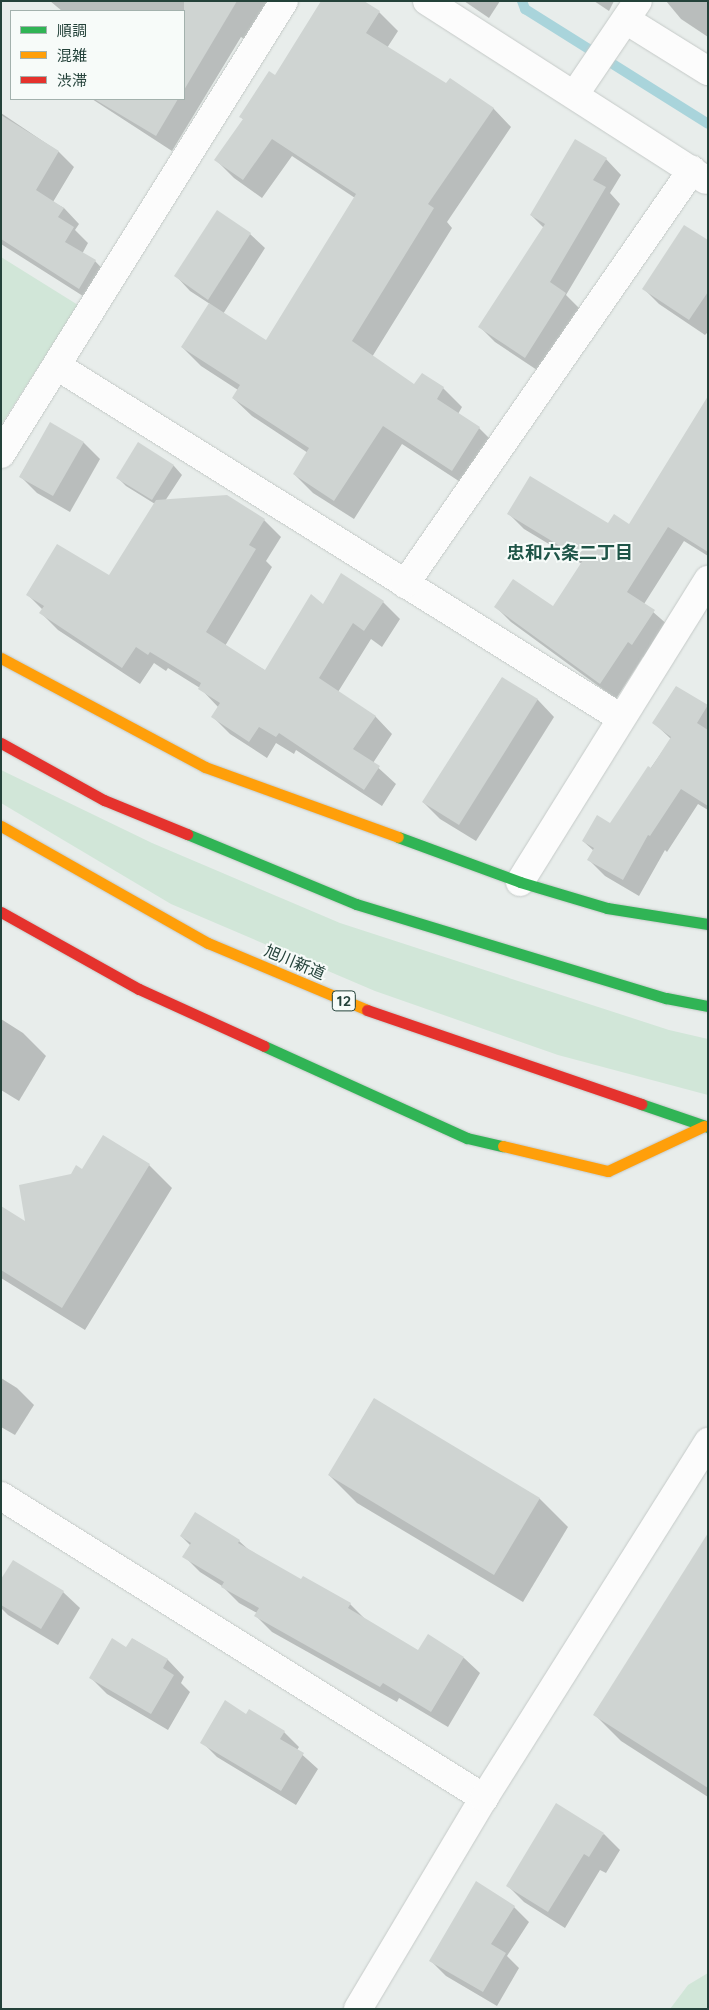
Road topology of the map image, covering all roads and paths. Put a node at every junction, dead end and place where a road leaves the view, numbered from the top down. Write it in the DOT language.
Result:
graph roads {
  1 [pos="284,1"];
  2 [pos="427,1"];
  3 [pos="632,10"];
  4 [pos="708,71"];
  5 [pos="582,83"];
  6 [pos="700,176"];
  7 [pos="57,366"];
  8 [pos="1,454"];
  9 [pos="708,580"];
  10 [pos="405,584"];
  11 [pos="1,658"];
  12 [pos="621,718"];
  13 [pos="1,743"];
  14 [pos="1,826"];
  15 [pos="520,882"];
  16 [pos="1,912"];
  17 [pos="708,924"];
  18 [pos="708,1006"];
  19 [pos="706,1126"];
  20 [pos="708,1442"];
  21 [pos="1,1496"];
  22 [pos="484,1798"];
  23 [pos="358,2009"];
  1 -- 7 [label="street"];
  2 -- 5 [label="street"];
  3 -- 4 [label="street"];
  3 -- 5 [label="street"];
  5 -- 6 [label="street"];
  6 -- 10 [label="street"];
  7 -- 8 [label="street"];
  7 -- 10 [label="street"];
  9 -- 12 [label="street"];
  10 -- 12 [label="street"];
  11 -- 15 [label="main road"];
  12 -- 15 [label="street"];
  13 -- 18 [label="main road"];
  14 -- 19 [label="main road, 旭川新道 / 12"];
  15 -- 17 [label="main road"];
  16 -- 19 [label="main road"];
  20 -- 22 [label="street"];
  21 -- 22 [label="street"];
  22 -- 23 [label="street"];
}
